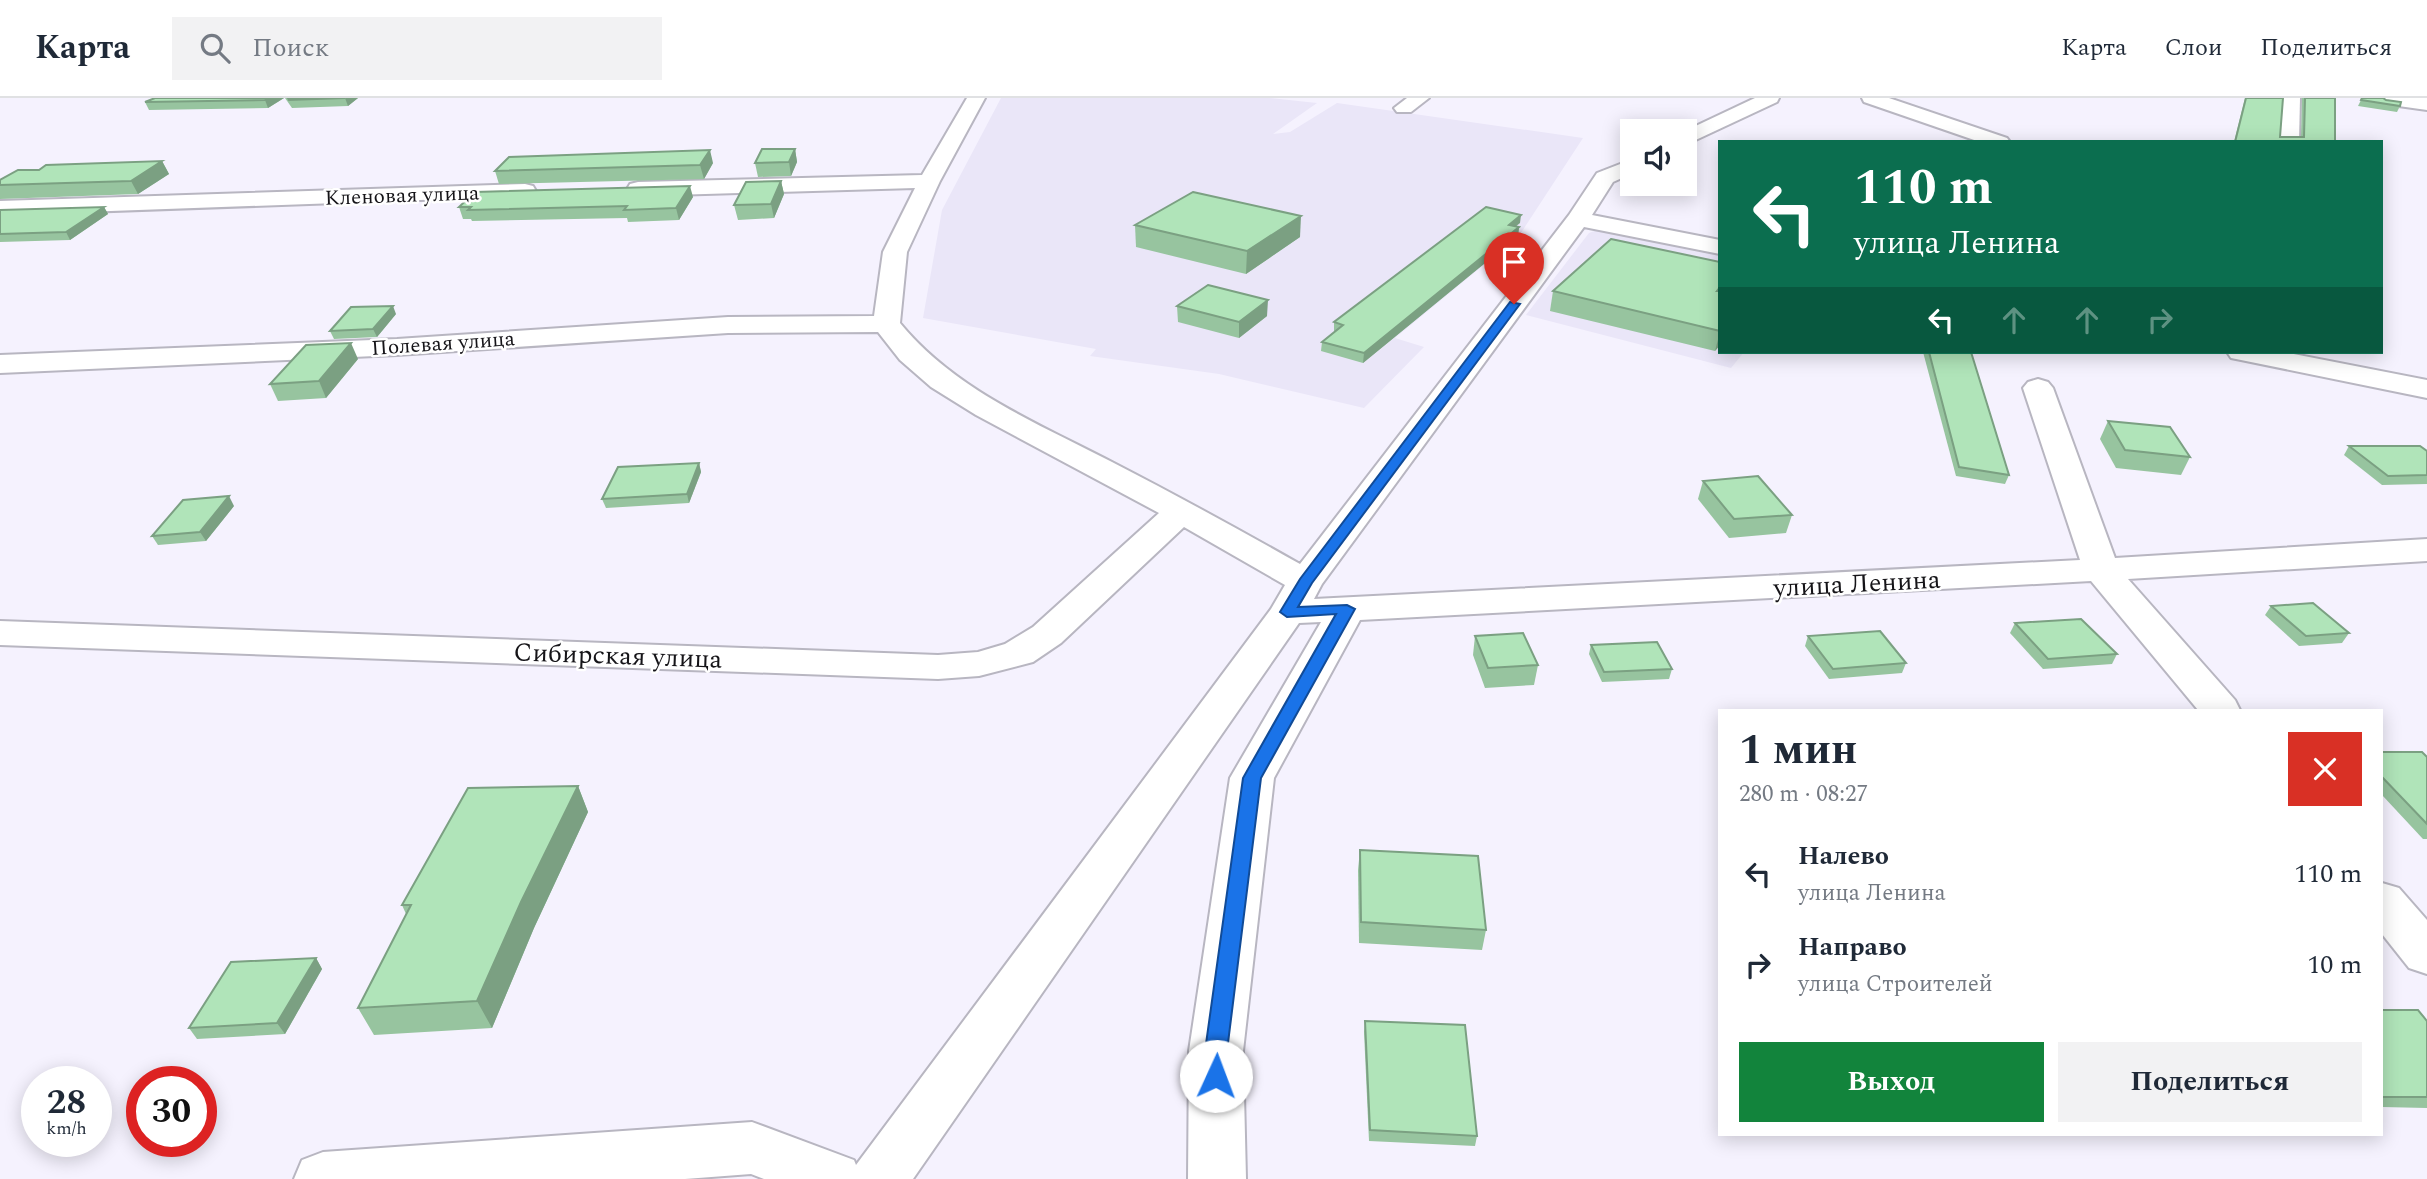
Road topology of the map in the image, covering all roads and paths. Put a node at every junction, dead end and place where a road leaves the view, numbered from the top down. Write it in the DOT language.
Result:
graph roads {
  1 [pos="976,98"];
  2 [pos="1770,98"];
  3 [pos="1871,98"];
  4 [pos="2291,98"];
  5 [pos="2384,98"];
  6 [pos="2427,104"];
  7 [pos="1697,133"];
  8 [pos="1994,140"];
  9 [pos="2289,140"];
  10 [pos="1620,171"];
  11 [pos="929,181"];
  12 [pos="618,189"];
  13 [pos="551,191"];
  14 [pos="0,208"];
  15 [pos="1578,219"];
  16 [pos="1718,247"];
  17 [pos="886,324"];
  18 [pos="2251,354"];
  19 [pos="0,363"];
  20 [pos="2038,388"];
  21 [pos="2427,389"];
  22 [pos="1181,511"];
  23 [pos="2427,550"];
  24 [pos="2101,570"];
  25 [pos="1296,597"];
  26 [pos="1347,609"];
  27 [pos="0,633"];
  28 [pos="2219,709"];
  29 [pos="2383,902"];
  30 [pos="2427,954"];
  31 [pos="323,1179"];
  32 [pos="833,1179"];
  33 [pos="879,1179"];
  34 [pos="1217,1179"];
  1 -- 11 [label="street"];
  2 -- 7 [label="street"];
  3 -- 8 [label="street"];
  4 -- 9 [label="street"];
  5 -- 6 [label="street"];
  10 -- 15 [label="street"];
  11 -- 12 [label="street"];
  11 -- 17 [label="street"];
  13 -- 14 [label="street, Кленовая улица"];
  15 -- 16 [label="street"];
  15 -- 25 [label="street"];
  17 -- 19 [label="street, Полевая улица"];
  17 -- 22 [label="street"];
  18 -- 21 [label="street"];
  20 -- 24 [label="street"];
  22 -- 25 [label="street"];
  22 -- 27 [label="street, Сибирская улица"];
  23 -- 24 [label="street, улица Ленина"];
  24 -- 26 [label="street, улица Ленина"];
  24 -- 28 [label="street"];
  25 -- 26 [label="street, улица Ленина"];
  25 -- 33 [label="street"];
  26 -- 34 [label="street"];
  29 -- 30 [label="street"];
  31 -- 32 [label="street"];
}
